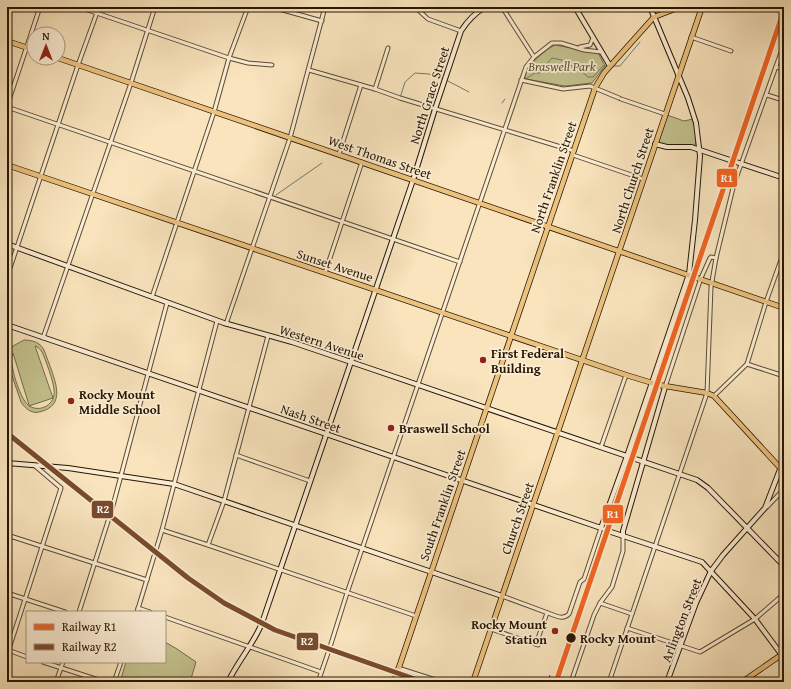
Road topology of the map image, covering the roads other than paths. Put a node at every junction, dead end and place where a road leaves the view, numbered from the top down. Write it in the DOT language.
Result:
graph roads {
  1 [pos="40,7"];
  2 [pos="79,7"];
  3 [pos="99,7"];
  4 [pos="156,7"];
  5 [pos="248,7"];
  6 [pos="272,7"];
  7 [pos="325,7"];
  8 [pos="415,7"];
  9 [pos="485,7"];
  10 [pos="502,7"];
  11 [pos="575,7"];
  12 [pos="650,7"];
  13 [pos="680,7"];
  14 [pos="699,7"];
  15 [pos="702,7"];
  16 [pos="97,13"];
  17 [pos="654,17"];
  18 [pos="322,21"];
  19 [pos="34,26"];
  20 [pos="461,30"];
  21 [pos="148,31"];
  22 [pos="693,32"];
  23 [pos="691,37"];
  24 [pos="593,38"];
  25 [pos="7,41"];
  26 [pos="784,44"];
  27 [pos="26,47"];
  28 [pos="388,48"];
  29 [pos="577,48"];
  30 [pos="26,50"];
  31 [pos="731,51"];
  32 [pos="601,52"];
  33 [pos="534,57"];
  34 [pos="229,58"];
  35 [pos="66,61"];
  36 [pos="78,65"];
  37 [pos="272,65"];
  38 [pos="610,66"];
  39 [pos="776,67"];
  40 [pos="784,69"];
  41 [pos="309,70"];
  42 [pos="678,76"];
  43 [pos="521,80"];
  44 [pos="131,83"];
  45 [pos="361,85"];
  46 [pos="595,88"];
  47 [pos="375,89"];
  48 [pos="767,95"];
  49 [pos="784,100"];
  50 [pos="7,106"];
  51 [pos="435,109"];
  52 [pos="214,112"];
  53 [pos="665,114"];
  54 [pos="58,124"];
  55 [pos="505,130"];
  56 [pos="290,138"];
  57 [pos="110,142"];
  58 [pos="655,144"];
  59 [pos="700,150"];
  60 [pos="573,153"];
  61 [pos="339,154"];
  62 [pos="362,162"];
  63 [pos="742,164"];
  64 [pos="7,165"];
  65 [pos="194,171"];
  66 [pos="41,176"];
  67 [pos="784,178"];
  68 [pos="643,179"];
  69 [pos="413,180"];
  70 [pos="93,194"];
  71 [pos="270,197"];
  72 [pos="480,203"];
  73 [pos="342,221"];
  74 [pos="176,223"];
  75 [pos="548,227"];
  76 [pos="393,239"];
  77 [pos="784,242"];
  78 [pos="7,244"];
  79 [pos="17,248"];
  80 [pos="252,248"];
  81 [pos="620,252"];
  82 [pos="783,257"];
  83 [pos="716,258"];
  84 [pos="460,262"];
  85 [pos="68,266"];
  86 [pos="325,273"];
  87 [pos="689,274"];
  88 [pos="7,277"];
  89 [pos="701,278"];
  90 [pos="711,282"];
  91 [pos="375,290"];
  92 [pos="152,297"];
  93 [pos="766,302"];
  94 [pos="167,303"];
  95 [pos="784,308"];
  96 [pos="442,313"];
  97 [pos="217,320"];
  98 [pos="226,324"];
  99 [pos="7,325"];
  100 [pos="268,336"];
  101 [pos="511,336"];
  102 [pos="43,338"];
  103 [pos="582,360"];
  104 [pos="351,362"];
  105 [pos="747,364"];
  106 [pos="148,373"];
  107 [pos="626,375"];
  108 [pos="784,376"];
  109 [pos="654,384"];
  110 [pos="418,385"];
  111 [pos="665,386"];
  112 [pos="199,390"];
  113 [pos="707,392"];
  114 [pos="714,396"];
  115 [pos="249,407"];
  116 [pos="486,408"];
  117 [pos="558,432"];
  118 [pos="326,433"];
  119 [pos="602,447"];
  120 [pos="236,455"];
  121 [pos="627,456"];
  122 [pos="394,457"];
  123 [pos="784,459"];
  124 [pos="642,461"];
  125 [pos="9,464"];
  126 [pos="34,465"];
  127 [pos="782,471"];
  128 [pos="7,474"];
  129 [pos="679,474"];
  130 [pos="121,476"];
  131 [pos="462,480"];
  132 [pos="310,481"];
  133 [pos="174,484"];
  134 [pos="784,489"];
  135 [pos="224,501"];
  136 [pos="533,504"];
  137 [pos="765,508"];
  138 [pos="111,513"];
  139 [pos="109,518"];
  140 [pos="295,525"];
  141 [pos="601,528"];
  142 [pos="747,528"];
  143 [pos="162,530"];
  144 [pos="608,530"];
  145 [pos="7,536"];
  146 [pos="624,536"];
  147 [pos="208,545"];
  148 [pos="654,546"];
  149 [pos="43,547"];
  150 [pos="362,548"];
  151 [pos="95,564"];
  152 [pos="784,566"];
  153 [pos="280,570"];
  154 [pos="711,571"];
  155 [pos="430,572"];
  156 [pos="147,580"];
  157 [pos="347,592"];
  158 [pos="7,593"];
  159 [pos="784,594"];
  160 [pos="502,596"];
  161 [pos="26,599"];
  162 [pos="600,603"];
  163 [pos="138,608"];
  164 [pos="62,611"];
  165 [pos="78,611"];
  166 [pos="137,611"];
  167 [pos="147,611"];
  168 [pos="547,613"];
  169 [pos="632,614"];
  170 [pos="416,616"];
  171 [pos="166,617"];
  172 [pos="755,619"];
  173 [pos="627,628"];
  174 [pos="491,629"];
  175 [pos="681,646"];
  176 [pos="250,647"];
  177 [pos="330,647"];
  178 [pos="8,650"];
  179 [pos="328,653"];
  180 [pos="7,655"];
  181 [pos="783,656"];
  182 [pos="26,657"];
  183 [pos="46,663"];
  184 [pos="63,663"];
  185 [pos="121,663"];
  186 [pos="784,663"];
  187 [pos="61,668"];
  188 [pos="398,668"];
  189 [pos="321,672"];
  190 [pos="56,682"];
  191 [pos="105,682"];
  192 [pos="114,682"];
  193 [pos="228,682"];
  194 [pos="318,682"];
  195 [pos="394,682"];
  196 [pos="442,682"];
  197 [pos="473,682"];
  198 [pos="571,682"];
  199 [pos="609,682"];
  200 [pos="668,682"];
  201 [pos="742,682"];
  1 -- 19 [label="street"];
  2 -- 16 [label="street"];
  3 -- 16 [label="street"];
  4 -- 21 [label="street"];
  5 -- 34 [label="street"];
  6 -- 18 [label="street"];
  7 -- 18 [label="street"];
  8 -- 20 [label="street"];
  9 -- 20 [label="street, North Grace Street"];
  10 -- 33 [label="street"];
  11 -- 24 [label="street"];
  12 -- 17 [label="street"];
  13 -- 17 [label="main road"];
  14 -- 22 [label="main road"];
  15 -- 22 [label="main road, North Church Street"];
  16 -- 21 [label="street"];
  16 -- 36 [label="street"];
  17 -- 38 [label="main road, North Franklin Street"];
  17 -- 42 [label="street"];
  18 -- 41 [label="street"];
  20 -- 51 [label="street, North Grace Street"];
  21 -- 34 [label="street"];
  21 -- 44 [label="street"];
  22 -- 23 [label="main road, North Church Street"];
  23 -- 31 [label="street"];
  23 -- 42 [label="main road, North Church Street"];
  24 -- 29 [label="street"];
  24 -- 32 [label="street"];
  25 -- 27 [label="main road"];
  26 -- 39 [label="street"];
  28 -- 47 [label="street"];
  29 -- 32 [label="street"];
  29 -- 33 [label="street"];
  30 -- 50 [label="street"];
  32 -- 38 [label="street"];
  33 -- 43 [label="street"];
  34 -- 37 [label="street"];
  34 -- 52 [label="street"];
  35 -- 36 [label="main road, West Thomas Street"];
  36 -- 44 [label="main road, West Thomas Street"];
  36 -- 54 [label="street"];
  38 -- 46 [label="main road, North Franklin Street"];
  39 -- 40 [label="street"];
  39 -- 48 [label="street"];
  41 -- 45 [label="street"];
  41 -- 56 [label="street"];
  42 -- 53 [label="main road, North Church Street"];
  42 -- 59 [label="street"];
  43 -- 46 [label="street"];
  43 -- 55 [label="street"];
  44 -- 52 [label="main road, West Thomas Street"];
  44 -- 57 [label="street"];
  45 -- 47 [label="street"];
  45 -- 61 [label="street"];
  46 -- 53 [label="street"];
  46 -- 60 [label="main road, North Franklin Street"];
  47 -- 51 [label="street"];
  48 -- 49 [label="street"];
  48 -- 63 [label="street"];
  50 -- 54 [label="street"];
  51 -- 55 [label="street"];
  51 -- 69 [label="street, North Grace Street"];
  52 -- 56 [label="main road, West Thomas Street"];
  52 -- 65 [label="street"];
  53 -- 58 [label="main road, North Church Street"];
  54 -- 57 [label="street"];
  54 -- 66 [label="street"];
  55 -- 60 [label="street"];
  55 -- 72 [label="street"];
  56 -- 61 [label="main road, West Thomas Street"];
  56 -- 71 [label="street"];
  57 -- 65 [label="street"];
  57 -- 70 [label="street"];
  58 -- 59 [label="street"];
  58 -- 68 [label="main road, North Church Street"];
  59 -- 63 [label="street"];
  59 -- 87 [label="street"];
  60 -- 68 [label="street"];
  60 -- 75 [label="main road, North Franklin Street"];
  61 -- 62 [label="main road, West Thomas Street"];
  62 -- 69 [label="main road, West Thomas Street"];
  62 -- 73 [label="street"];
  63 -- 67 [label="street"];
  63 -- 83 [label="street"];
  64 -- 66 [label="main road, Sunset Avenue"];
  65 -- 71 [label="street"];
  65 -- 74 [label="street"];
  66 -- 70 [label="main road, Sunset Avenue"];
  66 -- 79 [label="street"];
  68 -- 81 [label="main road, North Church Street"];
  69 -- 72 [label="main road, West Thomas Street"];
  69 -- 76 [label="street, North Grace Street"];
  70 -- 74 [label="main road, Sunset Avenue"];
  70 -- 85 [label="street"];
  71 -- 73 [label="street"];
  71 -- 80 [label="street"];
  72 -- 75 [label="main road, West Thomas Street"];
  72 -- 84 [label="street"];
  73 -- 76 [label="street"];
  73 -- 86 [label="street"];
  74 -- 80 [label="main road, Sunset Avenue"];
  74 -- 92 [label="street"];
  75 -- 81 [label="main road, West Thomas Street"];
  75 -- 101 [label="main road, North Franklin Street"];
  76 -- 84 [label="street"];
  76 -- 91 [label="street, North Grace Street"];
  77 -- 82 [label="street"];
  78 -- 79 [label="street, Western Avenue"];
  79 -- 85 [label="street, Western Avenue"];
  79 -- 88 [label="street"];
  80 -- 86 [label="main road, Sunset Avenue"];
  80 -- 98 [label="street"];
  81 -- 87 [label="main road, West Thomas Street"];
  81 -- 103 [label="main road, North Church Street"];
  82 -- 93 [label="street"];
  83 -- 89 [label="street"];
  83 -- 90 [label="street"];
  84 -- 96 [label="street"];
  85 -- 92 [label="street, Western Avenue"];
  85 -- 102 [label="street"];
  86 -- 91 [label="main road, Sunset Avenue"];
  87 -- 89 [label="main road, West Thomas Street"];
  87 -- 109 [label="street"];
  89 -- 90 [label="main road, West Thomas Street"];
  89 -- 111 [label="street"];
  90 -- 93 [label="main road, West Thomas Street"];
  90 -- 113 [label="street"];
  91 -- 96 [label="main road, Sunset Avenue"];
  91 -- 104 [label="street, North Grace Street"];
  92 -- 94 [label="street, Western Avenue"];
  93 -- 95 [label="main road, West Thomas Street"];
  93 -- 105 [label="street"];
  94 -- 97 [label="street, Western Avenue"];
  94 -- 106 [label="street"];
  96 -- 101 [label="main road, Sunset Avenue"];
  96 -- 110 [label="street"];
  97 -- 98 [label="street, Western Avenue"];
  97 -- 112 [label="street"];
  98 -- 100 [label="street, Western Avenue"];
  99 -- 102 [label="street, Nash Street"];
  100 -- 104 [label="street, Western Avenue"];
  100 -- 115 [label="street"];
  101 -- 103 [label="main road, Sunset Avenue"];
  101 -- 116 [label="main road, South Franklin Street"];
  102 -- 106 [label="street, Nash Street"];
  103 -- 107 [label="main road, Sunset Avenue"];
  103 -- 117 [label="main road, Church Street"];
  104 -- 110 [label="street, Western Avenue"];
  104 -- 118 [label="street, North Grace Street"];
  105 -- 108 [label="street"];
  105 -- 114 [label="street"];
  106 -- 112 [label="street, Nash Street"];
  106 -- 130 [label="street"];
  107 -- 109 [label="main road, Sunset Avenue"];
  107 -- 119 [label="street"];
  109 -- 111 [label="main road, Sunset Avenue"];
  109 -- 121 [label="street"];
  110 -- 116 [label="street, Western Avenue"];
  110 -- 122 [label="street"];
  111 -- 113 [label="main road, Sunset Avenue"];
  111 -- 124 [label="street"];
  112 -- 115 [label="street, Nash Street"];
  112 -- 133 [label="street"];
  113 -- 114 [label="main road"];
  113 -- 129 [label="street"];
  114 -- 127 [label="main road"];
  115 -- 118 [label="street, Nash Street"];
  115 -- 120 [label="street"];
  116 -- 117 [label="street, Western Avenue"];
  116 -- 131 [label="main road, South Franklin Street"];
  117 -- 119 [label="street, Western Avenue"];
  117 -- 136 [label="main road, Church Street"];
  118 -- 122 [label="street, Nash Street"];
  118 -- 132 [label="street, North Grace Street"];
  119 -- 121 [label="street, Western Avenue"];
  120 -- 132 [label="street"];
  120 -- 135 [label="street"];
  121 -- 124 [label="street, Western Avenue"];
  121 -- 141 [label="street"];
  122 -- 131 [label="street, Nash Street"];
  122 -- 150 [label="street"];
  123 -- 127 [label="street, Arlington Street"];
  124 -- 129 [label="street, Western Avenue"];
  124 -- 146 [label="street"];
  125 -- 126 [label="street"];
  125 -- 128 [label="street"];
  126 -- 130 [label="street"];
  126 -- 149 [label="street"];
  127 -- 137 [label="street, Arlington Street"];
  129 -- 142 [label="street, Western Avenue"];
  129 -- 148 [label="street"];
  130 -- 133 [label="street"];
  130 -- 138 [label="street"];
  131 -- 136 [label="street, Nash Street"];
  131 -- 155 [label="main road, South Franklin Street"];
  132 -- 140 [label="street, North Grace Street"];
  133 -- 135 [label="street"];
  133 -- 143 [label="street"];
  134 -- 137 [label="street"];
  135 -- 140 [label="street"];
  135 -- 147 [label="street"];
  136 -- 141 [label="street, Nash Street"];
  136 -- 160 [label="main road, Church Street"];
  137 -- 142 [label="street, Arlington Street"];
  139 -- 151 [label="street"];
  140 -- 150 [label="street"];
  140 -- 153 [label="street, North Grace Street"];
  141 -- 144 [label="street, Nash Street"];
  141 -- 168 [label="street"];
  142 -- 152 [label="street, Western Avenue"];
  142 -- 154 [label="street, Arlington Street"];
  143 -- 147 [label="street"];
  143 -- 156 [label="street"];
  144 -- 146 [label="street"];
  145 -- 149 [label="street"];
  146 -- 148 [label="street"];
  146 -- 162 [label="street"];
  147 -- 153 [label="street"];
  148 -- 154 [label="street"];
  148 -- 169 [label="street"];
  149 -- 151 [label="street"];
  149 -- 161 [label="street"];
  150 -- 155 [label="street"];
  150 -- 157 [label="street"];
  151 -- 156 [label="street"];
  151 -- 165 [label="street"];
  153 -- 157 [label="street"];
  153 -- 176 [label="street, North Grace Street"];
  154 -- 172 [label="street"];
  154 -- 175 [label="street, Arlington Street"];
  155 -- 160 [label="street"];
  155 -- 170 [label="main road, South Franklin Street"];
  156 -- 163 [label="street"];
  157 -- 170 [label="street"];
  157 -- 177 [label="street"];
  158 -- 161 [label="street"];
  159 -- 172 [label="street"];
  160 -- 168 [label="street"];
  160 -- 174 [label="main road, Church Street"];
  161 -- 164 [label="street"];
  161 -- 178 [label="street"];
  162 -- 169 [label="street"];
  162 -- 198 [label="street"];
  163 -- 166 [label="street"];
  163 -- 167 [label="street"];
  168 -- 174 [label="street"];
  169 -- 173 [label="street"];
  170 -- 188 [label="main road, South Franklin Street"];
  171 -- 176 [label="street"];
  172 -- 175 [label="street"];
  172 -- 181 [label="street"];
  173 -- 175 [label="street"];
  173 -- 199 [label="street"];
  174 -- 197 [label="main road, Church Street"];
  175 -- 200 [label="street, Arlington Street"];
  176 -- 189 [label="street"];
  176 -- 193 [label="street, North Grace Street"];
  178 -- 180 [label="street"];
  178 -- 182 [label="street"];
  179 -- 189 [label="street"];
  181 -- 186 [label="street"];
  181 -- 201 [label="main road"];
  183 -- 187 [label="street"];
  184 -- 187 [label="street"];
  185 -- 192 [label="street"];
  187 -- 190 [label="street"];
  187 -- 191 [label="street"];
  188 -- 195 [label="main road, South Franklin Street"];
  188 -- 196 [label="street"];
  189 -- 194 [label="street"];
}
